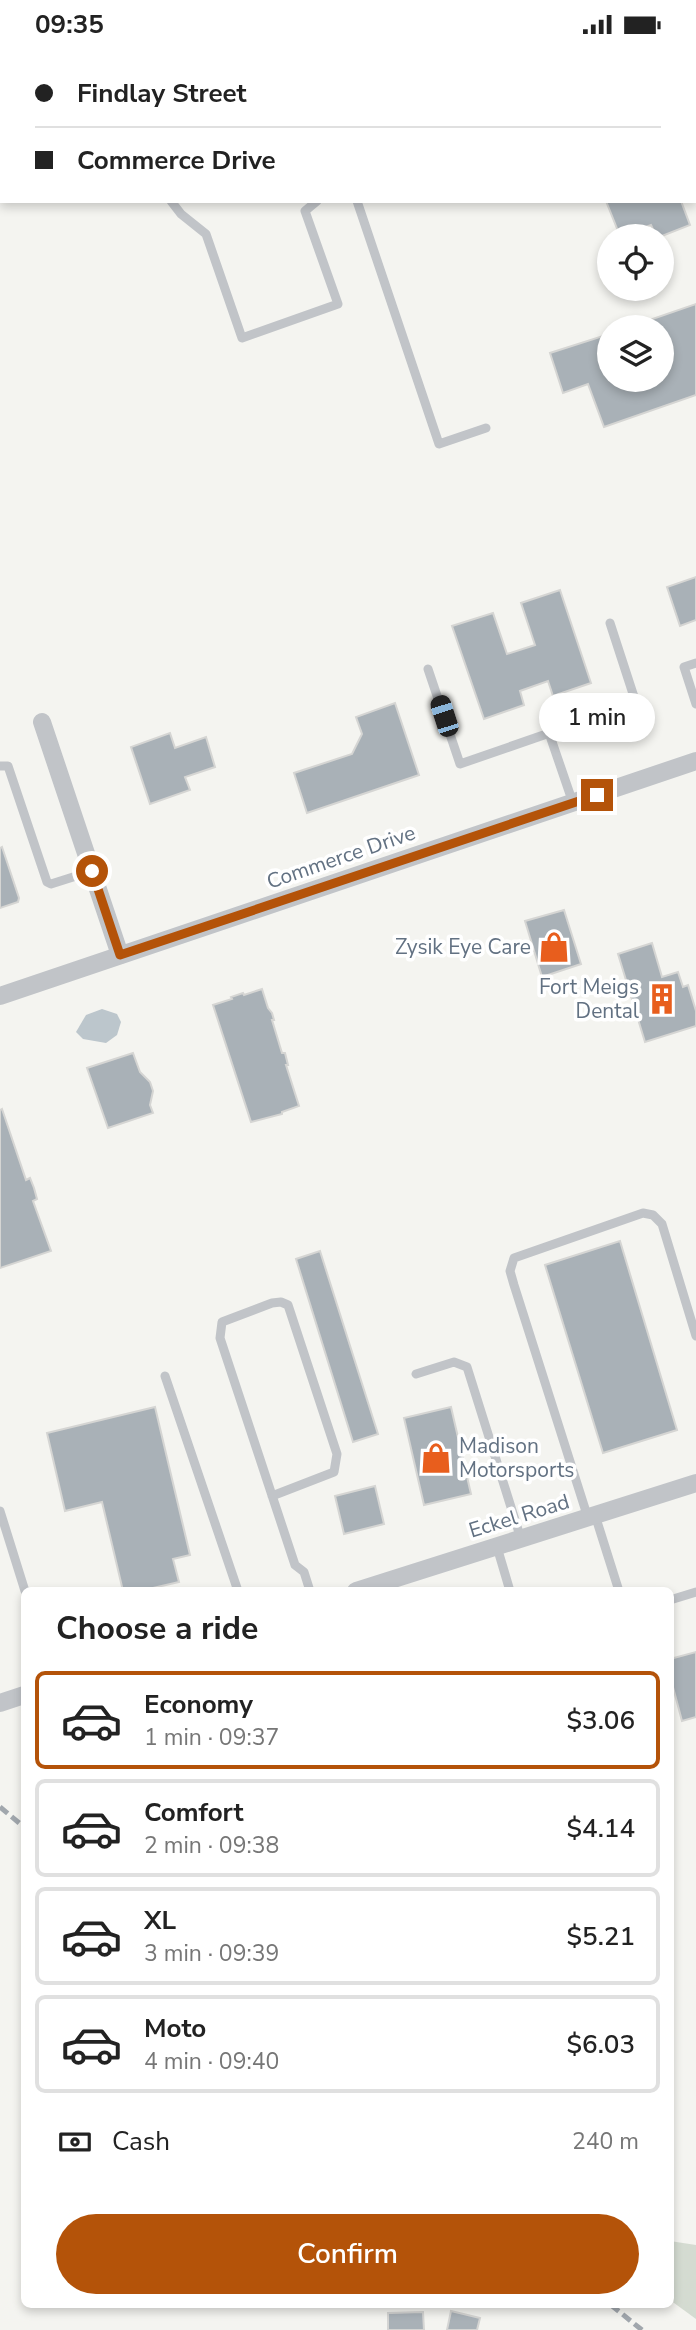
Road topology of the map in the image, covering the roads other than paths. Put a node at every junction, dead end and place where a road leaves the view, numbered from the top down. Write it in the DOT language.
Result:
graph roads {
  1 [pos="173,203"];
  2 [pos="315,203"];
  3 [pos="358,203"];
  4 [pos="485,428"];
  5 [pos="610,623"];
  6 [pos="696,663"];
  7 [pos="428,669"];
  8 [pos="696,703"];
  9 [pos="42,722"];
  10 [pos="549,733"];
  11 [pos="696,761"];
  12 [pos="0,766"];
  13 [pos="573,803"];
  14 [pos="92,871"];
  15 [pos="120,955"];
  16 [pos="0,996"];
  17 [pos="696,1336"];
  18 [pos="416,1374"];
  19 [pos="165,1376"];
  20 [pos="696,1483"];
  21 [pos="272,1496"];
  22 [pos="0,1511"];
  23 [pos="592,1517"];
  24 [pos="522,1539"];
  25 [pos="497,1546"];
  26 [pos="24,1587"];
  27 [pos="237,1587"];
  28 [pos="309,1587"];
  29 [pos="369,1587"];
  30 [pos="509,1587"];
  31 [pos="617,1587"];
  32 [pos="696,1592"];
  33 [pos="674,1599"];
  34 [pos="21,1696"];
  35 [pos="0,1703"];
  1 -- 2 [label="lane"];
  3 -- 4 [label="lane"];
  5 -- 10 [label="lane"];
  6 -- 8 [label="lane"];
  7 -- 10 [label="lane"];
  9 -- 14 [label="street"];
  10 -- 13 [label="lane"];
  11 -- 13 [label="street, Commerce Drive"];
  12 -- 14 [label="lane"];
  13 -- 15 [label="street, Commerce Drive"];
  14 -- 15 [label="street"];
  15 -- 16 [label="street, Commerce Drive"];
  17 -- 23 [label="lane"];
  18 -- 24 [label="lane"];
  19 -- 27 [label="lane"];
  20 -- 23 [label="street, Eckel Road"];
  21 -- 21 [label="lane"];
  21 -- 28 [label="lane"];
  22 -- 26 [label="lane"];
  23 -- 24 [label="street, Eckel Road"];
  23 -- 31 [label="lane"];
  24 -- 25 [label="street, Eckel Road"];
  25 -- 29 [label="street, Eckel Road"];
  25 -- 30 [label="lane"];
  32 -- 33 [label="lane"];
  34 -- 35 [label="street"];
}
